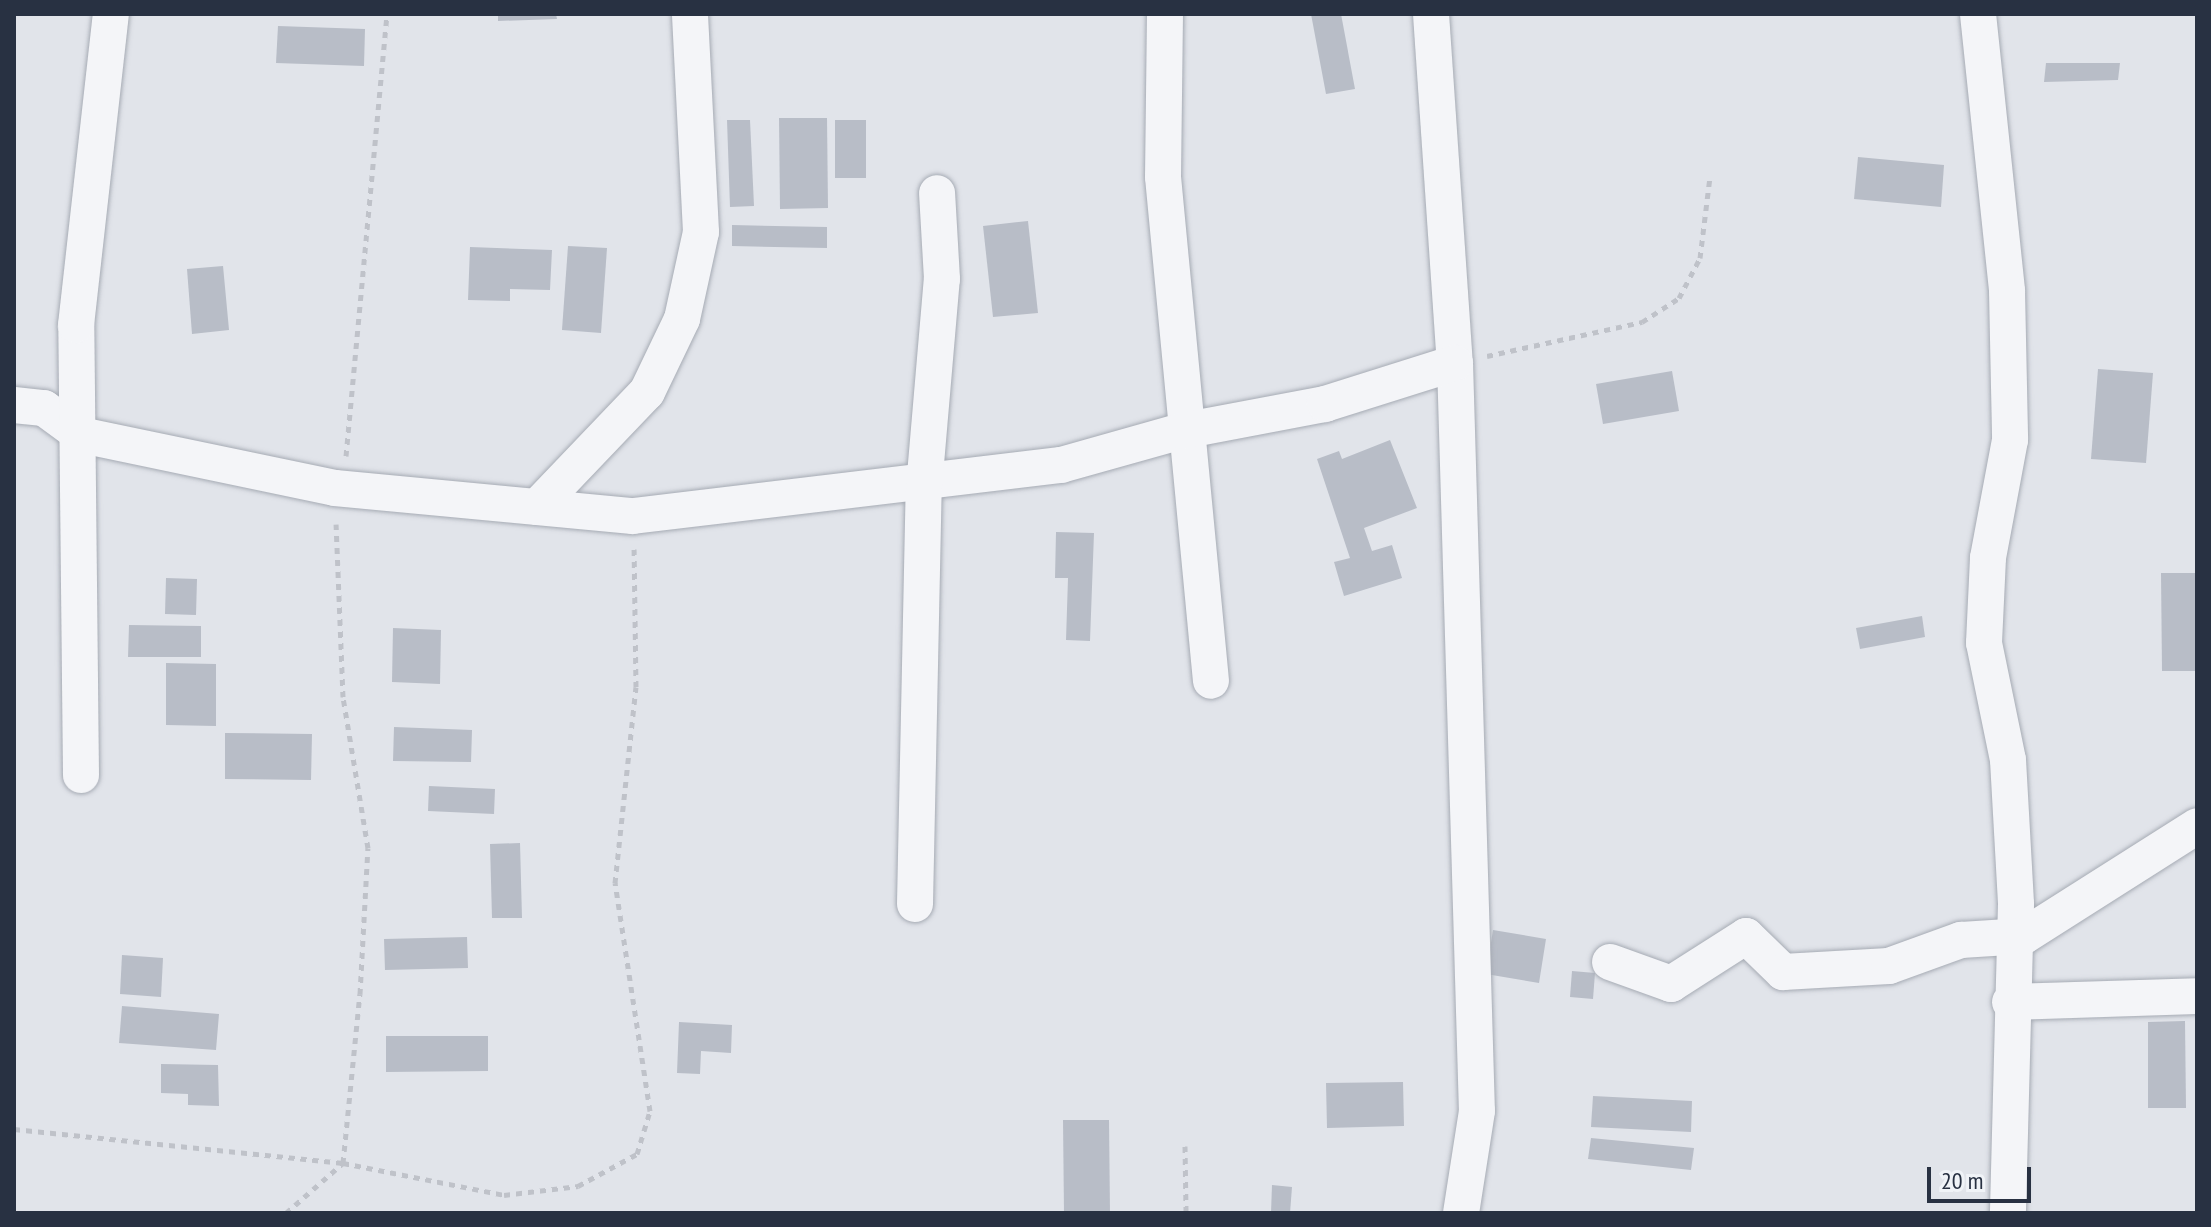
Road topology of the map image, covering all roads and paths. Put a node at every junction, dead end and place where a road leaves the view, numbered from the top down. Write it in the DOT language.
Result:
graph roads {
  1 [pos="111,14"];
  2 [pos="387,14"];
  3 [pos="690,14"];
  4 [pos="1165,14"];
  5 [pos="1431,14"];
  6 [pos="1978,14"];
  7 [pos="1710,176"];
  8 [pos="937,193"];
  9 [pos="1455,363"];
  10 [pos="14,405"];
  11 [pos="1182,431"];
  12 [pos="81,435"];
  13 [pos="924,487"];
  14 [pos="335,488"];
  15 [pos="537,507"];
  16 [pos="633,516"];
  17 [pos="1211,681"];
  18 [pos="81,775"];
  19 [pos="2197,826"];
  20 [pos="915,904"];
  21 [pos="2014,937"];
  22 [pos="1610,962"];
  23 [pos="2197,996"];
  24 [pos="2010,1002"];
  25 [pos="14,1129"];
  26 [pos="1185,1146"];
  27 [pos="343,1163"];
  28 [pos="286,1213"];
  29 [pos="1186,1213"];
  30 [pos="1461,1213"];
  31 [pos="2008,1213"];
  1 -- 12 [label="street"];
  2 -- 14 [label="path"];
  3 -- 15 [label="street"];
  4 -- 11 [label="street"];
  5 -- 9 [label="street"];
  6 -- 21 [label="street"];
  7 -- 9 [label="path"];
  8 -- 13 [label="street"];
  9 -- 11 [label="street"];
  9 -- 30 [label="street"];
  10 -- 12 [label="street"];
  11 -- 13 [label="street"];
  11 -- 17 [label="street"];
  12 -- 14 [label="street"];
  12 -- 18 [label="street"];
  13 -- 16 [label="street"];
  13 -- 20 [label="street"];
  14 -- 15 [label="street"];
  14 -- 27 [label="path"];
  15 -- 16 [label="street"];
  16 -- 27 [label="path"];
  19 -- 21 [label="street"];
  21 -- 22 [label="street"];
  21 -- 24 [label="street"];
  23 -- 24 [label="street"];
  24 -- 31 [label="street"];
  25 -- 27 [label="path"];
  26 -- 29 [label="path"];
  27 -- 28 [label="path"];
}
